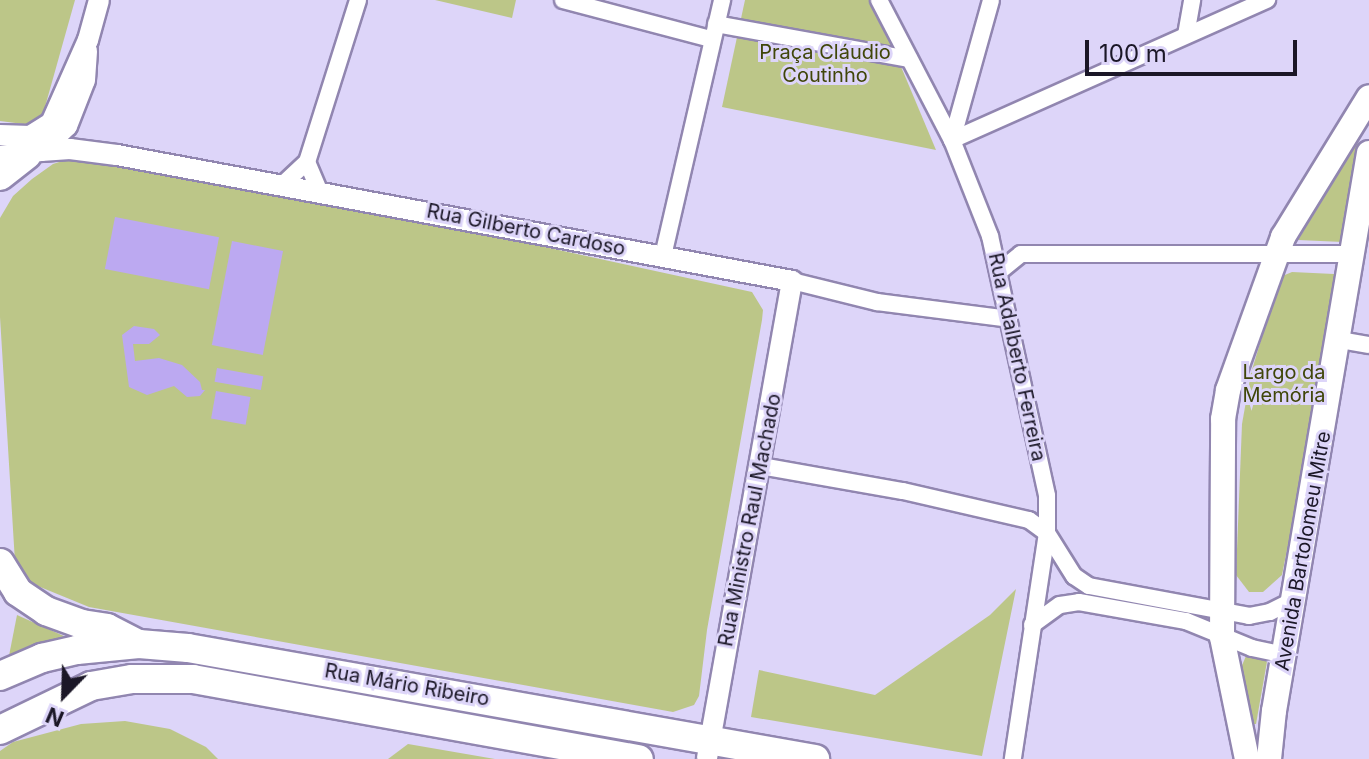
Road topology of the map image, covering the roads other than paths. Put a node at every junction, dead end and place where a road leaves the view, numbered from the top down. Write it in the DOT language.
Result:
graph roads {
  1 [pos="99,0"];
  2 [pos="358,0"];
  3 [pos="563,0"];
  4 [pos="722,0"];
  5 [pos="879,0"];
  6 [pos="991,0"];
  7 [pos="1192,0"];
  8 [pos="1267,0"];
  9 [pos="714,31"];
  10 [pos="1186,35"];
  11 [pos="88,40"];
  12 [pos="909,59"];
  13 [pos="1369,97"];
  14 [pos="0,135"];
  15 [pos="952,140"];
  16 [pos="22,154"];
  17 [pos="1368,160"];
  18 [pos="307,162"];
  19 [pos="0,176"];
  20 [pos="282,185"];
  21 [pos="320,192"];
  22 [pos="1276,254"];
  23 [pos="1352,254"];
  24 [pos="663,256"];
  25 [pos="1000,271"];
  26 [pos="792,281"];
  27 [pos="1009,319"];
  28 [pos="1340,340"];
  29 [pos="1369,345"];
  30 [pos="761,466"];
  31 [pos="1047,533"];
  32 [pos="0,563"];
  33 [pos="1295,599"];
  34 [pos="1221,609"];
  35 [pos="1032,625"];
  36 [pos="1222,637"];
  37 [pos="139,644"];
  38 [pos="1286,655"];
  39 [pos="0,676"];
  40 [pos="0,730"];
  41 [pos="709,750"];
  42 [pos="639,759"];
  43 [pos="815,759"];
  44 [pos="1013,759"];
  45 [pos="1247,759"];
  46 [pos="1269,759"];
  1 -- 11 [label="street"];
  2 -- 18 [label="street"];
  3 -- 9 [label="street"];
  4 -- 9 [label="street"];
  5 -- 12 [label="street, Rua Adalberto Ferreira"];
  6 -- 15 [label="street"];
  7 -- 10 [label="street"];
  8 -- 10 [label="street"];
  9 -- 12 [label="street"];
  9 -- 24 [label="street"];
  10 -- 15 [label="street"];
  11 -- 14 [label="street"];
  11 -- 16 [label="street"];
  12 -- 15 [label="street, Rua Adalberto Ferreira"];
  13 -- 22 [label="main road"];
  15 -- 25 [label="street, Rua Adalberto Ferreira"];
  16 -- 19 [label="highway"];
  16 -- 20 [label="street, Rua Gilberto Cardoso"];
  17 -- 23 [label="main road, Avenida Bartolomeu Mitre"];
  18 -- 20 [label="street"];
  18 -- 21 [label="street"];
  20 -- 21 [label="street, Rua Gilberto Cardoso"];
  21 -- 24 [label="street, Rua Gilberto Cardoso"];
  22 -- 23 [label="street"];
  22 -- 25 [label="street"];
  22 -- 34 [label="main road"];
  23 -- 28 [label="main road, Avenida Bartolomeu Mitre"];
  24 -- 26 [label="street, Rua Gilberto Cardoso"];
  25 -- 27 [label="street, Rua Adalberto Ferreira"];
  26 -- 27 [label="street, Rua Gilberto Cardoso"];
  26 -- 30 [label="street, Rua Ministro Raul Machado"];
  27 -- 31 [label="street, Rua Adalberto Ferreira"];
  28 -- 29 [label="street"];
  28 -- 33 [label="main road, Avenida Bartolomeu Mitre"];
  30 -- 31 [label="street"];
  30 -- 41 [label="street, Rua Ministro Raul Machado"];
  31 -- 34 [label="street"];
  31 -- 35 [label="street, Rua Adalberto Ferreira"];
  32 -- 37 [label="highway"];
  33 -- 34 [label="street"];
  33 -- 38 [label="main road, Avenida Bartolomeu Mitre"];
  34 -- 36 [label="main road"];
  35 -- 36 [label="street"];
  35 -- 44 [label="street, Rua Adalberto Ferreira"];
  36 -- 38 [label="street"];
  36 -- 45 [label="main road"];
  37 -- 39 [label="highway, Rua Mário Ribeiro"];
  37 -- 41 [label="highway, Rua Mário Ribeiro"];
  38 -- 46 [label="main road, Avenida Bartolomeu Mitre"];
  40 -- 42 [label="highway, Rua Mário Ribeiro"];
  41 -- 43 [label="highway, Rua Mário Ribeiro"];
}
